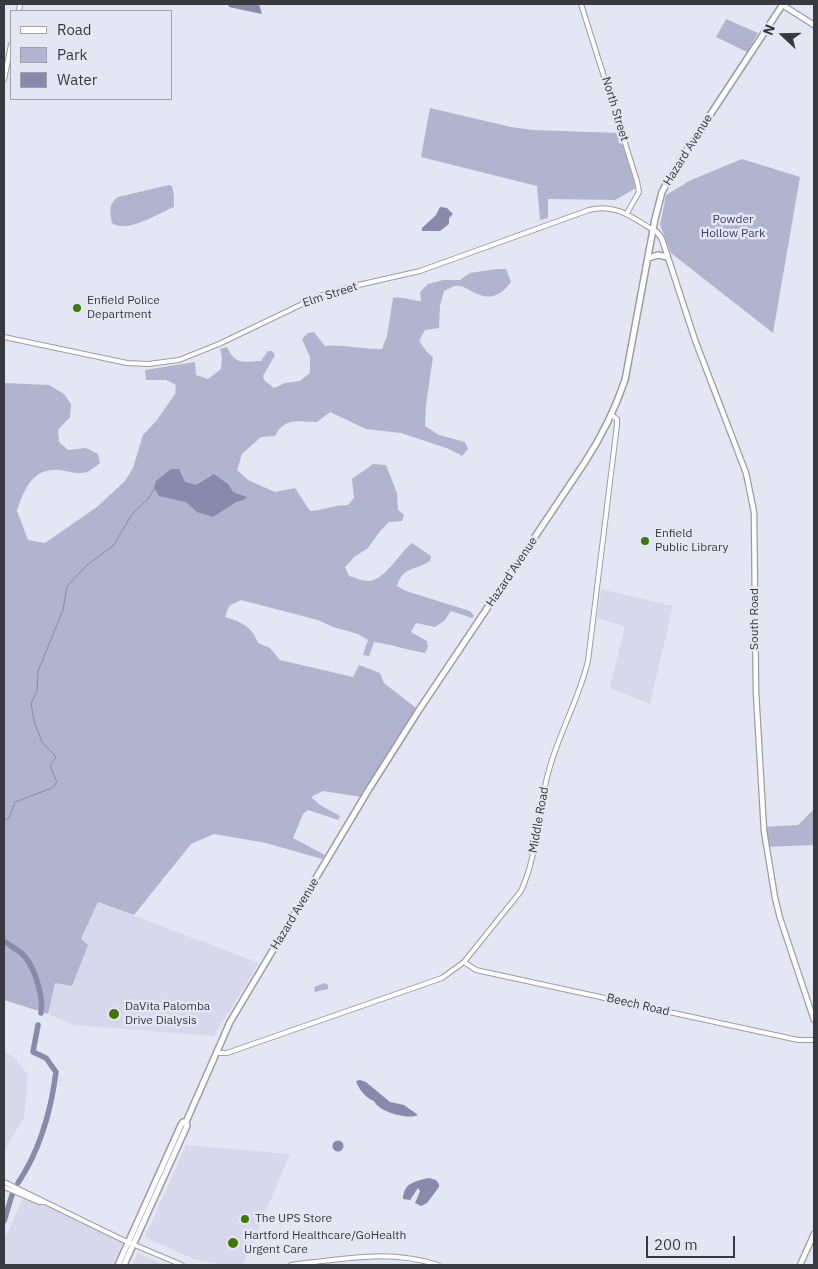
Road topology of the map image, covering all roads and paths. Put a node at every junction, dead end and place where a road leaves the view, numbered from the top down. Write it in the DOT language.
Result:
graph roads {
  1 [pos="581,4"];
  2 [pos="782,4"];
  3 [pos="814,25"];
  4 [pos="10,50"];
  5 [pos="4,80"];
  6 [pos="627,213"];
  7 [pos="653,230"];
  8 [pos="668,257"];
  9 [pos="648,258"];
  10 [pos="4,337"];
  11 [pos="611,416"];
  12 [pos="464,962"];
  13 [pos="814,1019"];
  14 [pos="814,1040"];
  15 [pos="217,1050"];
  16 [pos="186,1122"];
  17 [pos="168,1155"];
  18 [pos="169,1168"];
  19 [pos="4,1182"];
  20 [pos="4,1187"];
  21 [pos="44,1202"];
  22 [pos="814,1234"];
  23 [pos="131,1243"];
  24 [pos="118,1265"];
  25 [pos="124,1265"];
  26 [pos="182,1265"];
  27 [pos="291,1265"];
  28 [pos="438,1265"];
  29 [pos="800,1265"];
  1 -- 6 [label="street, North Street"];
  2 -- 3 [label="main road"];
  2 -- 7 [label="main road, Hazard Avenue"];
  4 -- 5 [label="street"];
  6 -- 7 [label="street, Elm Street"];
  6 -- 10 [label="street, Elm Street"];
  7 -- 8 [label="main road, South Road"];
  7 -- 9 [label="main road, Hazard Avenue"];
  8 -- 9 [label="main road"];
  8 -- 13 [label="main road, South Road"];
  9 -- 11 [label="main road, Hazard Avenue"];
  11 -- 12 [label="street, Middle Road"];
  11 -- 15 [label="main road, Hazard Avenue"];
  12 -- 14 [label="street, Beech Road"];
  12 -- 15 [label="street, Middle Road"];
  15 -- 16 [label="main road, Hazard Avenue"];
  16 -- 17 [label="main road, Hazard Avenue"];
  16 -- 18 [label="main road, Hazard Avenue"];
  17 -- 18 [label="main road"];
  17 -- 23 [label="main road, Hazard Avenue"];
  18 -- 23 [label="main road, Hazard Avenue"];
  19 -- 21 [label="street"];
  20 -- 21 [label="street"];
  21 -- 23 [label="street"];
  22 -- 29 [label="main road"];
  23 -- 24 [label="main road, Hazard Avenue"];
  23 -- 25 [label="main road, Hazard Avenue"];
  23 -- 26 [label="street"];
  27 -- 28 [label="street"];
}
